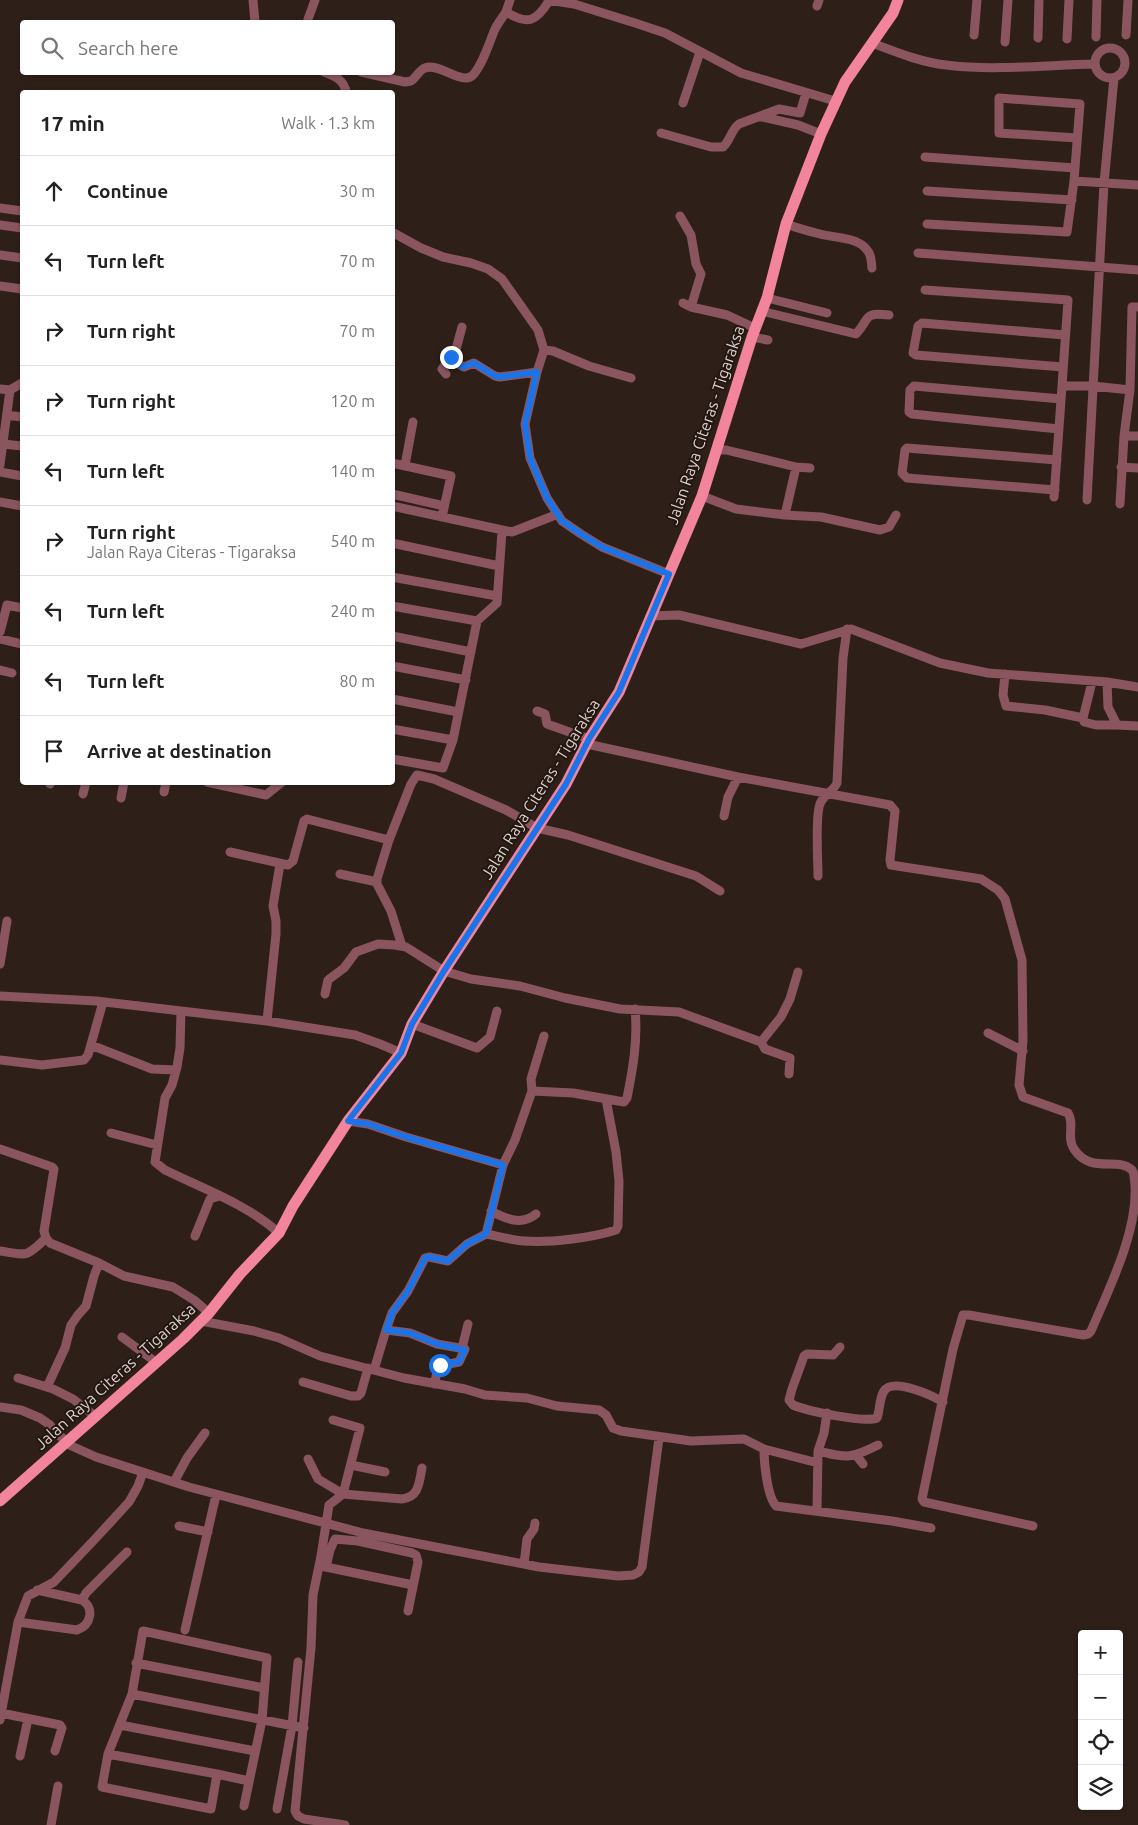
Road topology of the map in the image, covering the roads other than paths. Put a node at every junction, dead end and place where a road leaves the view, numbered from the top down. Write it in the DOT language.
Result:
graph roads {
  1 [pos="253,0"];
  2 [pos="316,0"];
  3 [pos="510,0"];
  4 [pos="549,0"];
  5 [pos="898,0"];
  6 [pos="977,0"];
  7 [pos="1008,0"];
  8 [pos="1039,0"];
  9 [pos="1069,0"];
  10 [pos="1097,0"];
  11 [pos="1128,0"];
  12 [pos="506,12"];
  13 [pos="255,20"];
  14 [pos="308,20"];
  15 [pos="974,35"];
  16 [pos="1126,35"];
  17 [pos="1096,37"];
  18 [pos="1038,38"];
  19 [pos="1067,39"];
  20 [pos="1005,42"];
  21 [pos="872,43"];
  22 [pos="700,52"];
  23 [pos="1095,64"];
  24 [pos="333,75"];
  25 [pos="374,75"];
  26 [pos="1114,78"];
  27 [pos="345,90"];
  28 [pos="806,93"];
  29 [pos="836,101"];
  30 [pos="683,102"];
  31 [pos="762,116"];
  32 [pos="661,133"];
  33 [pos="821,134"];
  34 [pos="1077,138"];
  35 [pos="925,157"];
  36 [pos="1075,168"];
  37 [pos="1074,181"];
  38 [pos="1104,183"];
  39 [pos="1138,185"];
  40 [pos="927,190"];
  41 [pos="1072,200"];
  42 [pos="0,208"];
  43 [pos="20,211"];
  44 [pos="680,216"];
  45 [pos="786,224"];
  46 [pos="927,224"];
  47 [pos="0,225"];
  48 [pos="20,228"];
  49 [pos="395,234"];
  50 [pos="918,254"];
  51 [pos="0,255"];
  52 [pos="20,258"];
  53 [pos="1099,267"];
  54 [pos="872,268"];
  55 [pos="1138,270"];
  56 [pos="0,286"];
  57 [pos="20,289"];
  58 [pos="925,290"];
  59 [pos="767,298"];
  60 [pos="1138,307"];
  61 [pos="761,311"];
  62 [pos="826,313"];
  63 [pos="889,315"];
  64 [pos="462,327"];
  65 [pos="754,332"];
  66 [pos="1065,335"];
  67 [pos="768,340"];
  68 [pos="1135,341"];
  69 [pos="544,350"];
  70 [pos="450,359"];
  71 [pos="1063,367"];
  72 [pos="537,372"];
  73 [pos="446,374"];
  74 [pos="1134,375"];
  75 [pos="631,378"];
  76 [pos="20,384"];
  77 [pos="1062,386"];
  78 [pos="1093,386"];
  79 [pos="0,389"];
  80 [pos="10,390"];
  81 [pos="1130,390"];
  82 [pos="1061,399"];
  83 [pos="1127,403"];
  84 [pos="1138,403"];
  85 [pos="7,415"];
  86 [pos="20,417"];
  87 [pos="412,422"];
  88 [pos="1059,429"];
  89 [pos="1124,436"];
  90 [pos="1138,436"];
  91 [pos="3,444"];
  92 [pos="20,446"];
  93 [pos="716,450"];
  94 [pos="1057,460"];
  95 [pos="395,464"];
  96 [pos="0,465"];
  97 [pos="405,466"];
  98 [pos="796,467"];
  99 [pos="1121,467"];
  100 [pos="810,468"];
  101 [pos="1138,468"];
  102 [pos="0,472"];
  103 [pos="20,476"];
  104 [pos="395,495"];
  105 [pos="702,496"];
  106 [pos="1087,500"];
  107 [pos="0,502"];
  108 [pos="1120,504"];
  109 [pos="20,506"];
  110 [pos="444,506"];
  111 [pos="395,507"];
  112 [pos="558,514"];
  113 [pos="785,515"];
  114 [pos="896,515"];
  115 [pos="442,517"];
  116 [pos="502,530"];
  117 [pos="395,544"];
  118 [pos="499,566"];
  119 [pos="669,574"];
  120 [pos="395,578"];
  121 [pos="497,596"];
  122 [pos="395,607"];
  123 [pos="20,608"];
  124 [pos="650,616"];
  125 [pos="477,621"];
  126 [pos="847,629"];
  127 [pos="0,632"];
  128 [pos="395,637"];
  129 [pos="0,639"];
  130 [pos="20,644"];
  131 [pos="471,652"];
  132 [pos="395,667"];
  133 [pos="0,670"];
  134 [pos="12,673"];
  135 [pos="1005,674"];
  136 [pos="466,680"];
  137 [pos="1092,682"];
  138 [pos="1107,682"];
  139 [pos="1138,687"];
  140 [pos="395,699"];
  141 [pos="537,711"];
  142 [pos="458,712"];
  143 [pos="1083,718"];
  144 [pos="1117,725"];
  145 [pos="1138,726"];
  146 [pos="395,729"];
  147 [pos="453,740"];
  148 [pos="588,742"];
  149 [pos="395,760"];
  150 [pos="738,777"];
  151 [pos="86,785"];
  152 [pos="123,785"];
  153 [pos="221,785"];
  154 [pos="278,785"];
  155 [pos="830,793"];
  156 [pos="84,794"];
  157 [pos="121,798"];
  158 [pos="724,816"];
  159 [pos="537,828"];
  160 [pos="389,840"];
  161 [pos="230,852"];
  162 [pos="280,864"];
  163 [pos="340,874"];
  164 [pos="818,876"];
  165 [pos="377,882"];
  166 [pos="720,890"];
  167 [pos="8,921"];
  168 [pos="402,946"];
  169 [pos="0,964"];
  170 [pos="444,971"];
  171 [pos="798,972"];
  172 [pos="324,994"];
  173 [pos="0,996"];
  174 [pos="103,1002"];
  175 [pos="635,1009"];
  176 [pos="181,1011"];
  177 [pos="497,1011"];
  178 [pos="267,1021"];
  179 [pos="412,1024"];
  180 [pos="988,1034"];
  181 [pos="544,1036"];
  182 [pos="761,1042"];
  183 [pos="91,1045"];
  184 [pos="1022,1051"];
  185 [pos="401,1053"];
  186 [pos="0,1060"];
  187 [pos="176,1070"];
  188 [pos="789,1074"];
  189 [pos="532,1091"];
  190 [pos="606,1099"];
  191 [pos="348,1121"];
  192 [pos="111,1133"];
  193 [pos="157,1145"];
  194 [pos="0,1149"];
  195 [pos="503,1165"];
  196 [pos="219,1196"];
  197 [pos="1137,1203"];
  198 [pos="490,1212"];
  199 [pos="536,1214"];
  200 [pos="279,1233"];
  201 [pos="486,1234"];
  202 [pos="195,1236"];
  203 [pos="46,1238"];
  204 [pos="0,1251"];
  205 [pos="99,1263"];
  206 [pos="205,1317"];
  207 [pos="468,1324"];
  208 [pos="386,1330"];
  209 [pos="122,1337"];
  210 [pos="840,1347"];
  211 [pos="462,1348"];
  212 [pos="157,1363"];
  213 [pos="371,1369"];
  214 [pos="18,1378"];
  215 [pos="302,1382"];
  216 [pos="434,1384"];
  217 [pos="47,1387"];
  218 [pos="943,1402"];
  219 [pos="0,1407"];
  220 [pos="827,1413"];
  221 [pos="95,1416"];
  222 [pos="333,1420"];
  223 [pos="205,1433"];
  224 [pos="659,1438"];
  225 [pos="66,1442"];
  226 [pos="878,1445"];
  227 [pos="764,1449"];
  228 [pos="818,1451"];
  229 [pos="856,1455"];
  230 [pos="308,1459"];
  231 [pos="818,1463"];
  232 [pos="863,1464"];
  233 [pos="351,1465"];
  234 [pos="422,1468"];
  235 [pos="143,1472"];
  236 [pos="385,1472"];
  237 [pos="174,1482"];
  238 [pos="343,1494"];
  239 [pos="216,1495"];
  240 [pos="0,1501"];
  241 [pos="817,1510"];
  242 [pos="326,1523"];
  243 [pos="535,1523"];
  244 [pos="179,1526"];
  245 [pos="1033,1526"];
  246 [pos="931,1528"];
  247 [pos="208,1532"];
  248 [pos="127,1552"];
  249 [pos="524,1564"];
  250 [pos="323,1567"];
  251 [pos="414,1585"];
  252 [pos="37,1590"];
  253 [pos="82,1600"];
  254 [pos="408,1611"];
  255 [pos="18,1622"];
  256 [pos="186,1630"];
  257 [pos="298,1662"];
  258 [pos="136,1663"];
  259 [pos="264,1688"];
  260 [pos="132,1694"];
  261 [pos="1,1716"];
  262 [pos="28,1719"];
  263 [pos="262,1720"];
  264 [pos="120,1725"];
  265 [pos="292,1726"];
  266 [pos="304,1728"];
  267 [pos="55,1751"];
  268 [pos="255,1751"];
  269 [pos="108,1754"];
  270 [pos="20,1756"];
  271 [pos="217,1774"];
  272 [pos="249,1781"];
  273 [pos="58,1786"];
  274 [pos="244,1806"];
  275 [pos="277,1809"];
  276 [pos="51,1825"];
  277 [pos="344,1825"];
  1 -- 13 [label="street"];
  2 -- 14 [label="street"];
  3 -- 12 [label="street"];
  4 -- 12 [label="street"];
  4 -- 22 [label="street"];
  5 -- 21 [label="main road, Jalan Raya Citeras - Tigaraksa"];
  6 -- 15 [label="street"];
  7 -- 20 [label="street"];
  8 -- 18 [label="street"];
  9 -- 19 [label="street"];
  10 -- 17 [label="street"];
  11 -- 16 [label="street"];
  12 -- 25 [label="street"];
  21 -- 23 [label="street"];
  21 -- 29 [label="main road, Jalan Raya Citeras - Tigaraksa"];
  22 -- 28 [label="street"];
  22 -- 30 [label="street"];
  23 -- 26 [label="street"];
  23 -- 26 [label="street"];
  24 -- 27 [label="street"];
  26 -- 38 [label="street"];
  28 -- 29 [label="street"];
  28 -- 31 [label="street"];
  29 -- 33 [label="main road, Jalan Raya Citeras - Tigaraksa"];
  31 -- 32 [label="street"];
  31 -- 33 [label="street"];
  33 -- 45 [label="main road, Jalan Raya Citeras - Tigaraksa"];
  34 -- 34 [label="street"];
  34 -- 36 [label="street"];
  35 -- 36 [label="street"];
  36 -- 37 [label="street"];
  37 -- 38 [label="street"];
  37 -- 41 [label="street"];
  38 -- 39 [label="street"];
  38 -- 53 [label="street"];
  40 -- 41 [label="street"];
  41 -- 46 [label="street"];
  42 -- 43 [label="street"];
  44 -- 65 [label="street"];
  45 -- 54 [label="street"];
  45 -- 59 [label="main road, Jalan Raya Citeras - Tigaraksa"];
  47 -- 48 [label="street"];
  49 -- 69 [label="street"];
  50 -- 53 [label="street"];
  51 -- 52 [label="street"];
  53 -- 55 [label="street"];
  53 -- 78 [label="street"];
  56 -- 57 [label="street"];
  58 -- 66 [label="street"];
  59 -- 61 [label="main road, Jalan Raya Citeras - Tigaraksa"];
  59 -- 62 [label="street"];
  60 -- 68 [label="street"];
  61 -- 63 [label="street"];
  61 -- 65 [label="main road, Jalan Raya Citeras - Tigaraksa"];
  64 -- 70 [label="street"];
  65 -- 67 [label="street"];
  65 -- 93 [label="main road, Jalan Raya Citeras - Tigaraksa"];
  66 -- 71 [label="street"];
  66 -- 71 [label="street"];
  68 -- 74 [label="street"];
  69 -- 72 [label="street"];
  69 -- 75 [label="street"];
  70 -- 72 [label="street"];
  70 -- 73 [label="street"];
  71 -- 77 [label="street"];
  72 -- 112 [label="street"];
  74 -- 81 [label="street"];
  76 -- 80 [label="street"];
  77 -- 78 [label="street"];
  77 -- 82 [label="street"];
  78 -- 81 [label="street"];
  78 -- 106 [label="street"];
  79 -- 80 [label="street"];
  80 -- 85 [label="street"];
  81 -- 83 [label="street"];
  82 -- 88 [label="street"];
  82 -- 88 [label="street"];
  83 -- 84 [label="street"];
  83 -- 89 [label="street"];
  85 -- 86 [label="street"];
  85 -- 91 [label="street"];
  87 -- 97 [label="street"];
  88 -- 94 [label="street"];
  89 -- 90 [label="street"];
  89 -- 99 [label="street"];
  91 -- 92 [label="street"];
  91 -- 96 [label="street"];
  93 -- 98 [label="street"];
  93 -- 105 [label="main road, Jalan Raya Citeras - Tigaraksa"];
  94 -- 94 [label="street"];
  95 -- 97 [label="street"];
  97 -- 110 [label="street"];
  98 -- 100 [label="street"];
  98 -- 113 [label="street"];
  99 -- 101 [label="street"];
  99 -- 108 [label="street"];
  102 -- 103 [label="street"];
  104 -- 110 [label="street"];
  105 -- 113 [label="street"];
  105 -- 119 [label="main road, Jalan Raya Citeras - Tigaraksa"];
  107 -- 109 [label="street"];
  110 -- 115 [label="street"];
  111 -- 115 [label="street"];
  112 -- 116 [label="street"];
  112 -- 119 [label="street"];
  113 -- 114 [label="street"];
  115 -- 116 [label="street"];
  116 -- 118 [label="street"];
  117 -- 118 [label="street"];
  118 -- 121 [label="street"];
  119 -- 124 [label="main road, Jalan Raya Citeras - Tigaraksa"];
  120 -- 121 [label="street"];
  121 -- 125 [label="street"];
  122 -- 125 [label="street"];
  123 -- 127 [label="street"];
  124 -- 126 [label="street"];
  124 -- 148 [label="main road, Jalan Raya Citeras - Tigaraksa"];
  125 -- 131 [label="street"];
  126 -- 135 [label="street"];
  126 -- 155 [label="street"];
  128 -- 131 [label="street"];
  129 -- 130 [label="street"];
  131 -- 136 [label="street"];
  132 -- 136 [label="street"];
  133 -- 134 [label="street"];
  135 -- 137 [label="street"];
  135 -- 143 [label="street"];
  136 -- 142 [label="street"];
  137 -- 138 [label="street"];
  137 -- 143 [label="street"];
  138 -- 139 [label="street"];
  138 -- 144 [label="street"];
  140 -- 142 [label="street"];
  141 -- 148 [label="street"];
  142 -- 147 [label="street"];
  143 -- 144 [label="street"];
  144 -- 145 [label="street"];
  146 -- 147 [label="street"];
  147 -- 149 [label="street"];
  148 -- 150 [label="street"];
  148 -- 159 [label="main road, Jalan Raya Citeras - Tigaraksa"];
  150 -- 155 [label="street"];
  150 -- 158 [label="street"];
  151 -- 156 [label="street"];
  152 -- 157 [label="street"];
  153 -- 154 [label="street"];
  155 -- 164 [label="street"];
  155 -- 184 [label="street"];
  159 -- 160 [label="street"];
  159 -- 166 [label="street"];
  159 -- 170 [label="main road, Jalan Raya Citeras - Tigaraksa"];
  160 -- 162 [label="street"];
  160 -- 165 [label="street"];
  161 -- 162 [label="street"];
  162 -- 178 [label="street"];
  163 -- 165 [label="street"];
  165 -- 168 [label="street"];
  167 -- 169 [label="street"];
  168 -- 170 [label="street"];
  168 -- 172 [label="street"];
  170 -- 175 [label="street"];
  170 -- 179 [label="main road, Jalan Raya Citeras - Tigaraksa"];
  171 -- 182 [label="street"];
  173 -- 174 [label="street"];
  174 -- 176 [label="street"];
  174 -- 183 [label="street"];
  175 -- 182 [label="street"];
  175 -- 190 [label="street"];
  176 -- 178 [label="street"];
  176 -- 187 [label="street"];
  177 -- 179 [label="street"];
  178 -- 185 [label="street"];
  179 -- 185 [label="main road, Jalan Raya Citeras - Tigaraksa"];
  180 -- 184 [label="street"];
  181 -- 189 [label="street"];
  182 -- 188 [label="street"];
  183 -- 186 [label="street"];
  183 -- 187 [label="street"];
  184 -- 197 [label="street"];
  185 -- 191 [label="main road, Jalan Raya Citeras - Tigaraksa"];
  187 -- 193 [label="street"];
  189 -- 190 [label="street"];
  189 -- 195 [label="street"];
  190 -- 201 [label="street"];
  191 -- 195 [label="street"];
  191 -- 200 [label="main road, Jalan Raya Citeras - Tigaraksa"];
  192 -- 193 [label="street"];
  193 -- 196 [label="street"];
  194 -- 203 [label="street"];
  195 -- 198 [label="street"];
  196 -- 200 [label="street"];
  196 -- 202 [label="street"];
  197 -- 218 [label="street"];
  198 -- 199 [label="street"];
  198 -- 201 [label="street"];
  200 -- 206 [label="main road, Jalan Raya Citeras - Tigaraksa"];
  201 -- 208 [label="street"];
  203 -- 204 [label="street"];
  203 -- 205 [label="street"];
  205 -- 206 [label="street"];
  205 -- 217 [label="street"];
  206 -- 212 [label="main road, Jalan Raya Citeras - Tigaraksa"];
  206 -- 213 [label="street"];
  207 -- 211 [label="street"];
  208 -- 211 [label="street"];
  208 -- 213 [label="street"];
  209 -- 212 [label="street"];
  210 -- 220 [label="street"];
  211 -- 216 [label="street"];
  212 -- 221 [label="main road, Jalan Raya Citeras - Tigaraksa"];
  213 -- 215 [label="street"];
  213 -- 216 [label="street"];
  214 -- 217 [label="street"];
  216 -- 224 [label="street"];
  217 -- 221 [label="street"];
  218 -- 220 [label="street"];
  218 -- 245 [label="street"];
  219 -- 225 [label="street"];
  220 -- 228 [label="street"];
  221 -- 225 [label="main road, Jalan Raya Citeras - Tigaraksa"];
  222 -- 233 [label="street"];
  223 -- 237 [label="street"];
  224 -- 227 [label="street"];
  224 -- 249 [label="street"];
  225 -- 235 [label="street"];
  225 -- 240 [label="main road, Jalan Raya Citeras - Tigaraksa"];
  226 -- 229 [label="street"];
  227 -- 231 [label="street"];
  227 -- 241 [label="street"];
  228 -- 229 [label="street"];
  228 -- 231 [label="street"];
  229 -- 232 [label="street"];
  230 -- 238 [label="street"];
  231 -- 241 [label="street"];
  233 -- 236 [label="street"];
  233 -- 238 [label="street"];
  234 -- 238 [label="street"];
  235 -- 237 [label="street"];
  235 -- 252 [label="street"];
  237 -- 239 [label="street"];
  238 -- 242 [label="street"];
  239 -- 242 [label="street"];
  239 -- 247 [label="street"];
  241 -- 246 [label="street"];
  242 -- 249 [label="street"];
  242 -- 250 [label="street"];
  243 -- 249 [label="street"];
  244 -- 247 [label="street"];
  247 -- 256 [label="street"];
  248 -- 253 [label="street"];
  250 -- 251 [label="street"];
  250 -- 251 [label="street"];
  250 -- 266 [label="street"];
  251 -- 254 [label="street"];
  252 -- 253 [label="street"];
  252 -- 255 [label="street"];
  253 -- 255 [label="street"];
  255 -- 261 [label="street"];
  257 -- 265 [label="street"];
  258 -- 259 [label="street"];
  258 -- 259 [label="street"];
  258 -- 260 [label="street"];
  259 -- 263 [label="street"];
  260 -- 263 [label="street"];
  260 -- 264 [label="street"];
  261 -- 262 [label="street"];
  262 -- 267 [label="street"];
  262 -- 270 [label="street"];
  263 -- 265 [label="street"];
  263 -- 268 [label="street"];
  264 -- 268 [label="street"];
  264 -- 269 [label="street"];
  265 -- 266 [label="street"];
  265 -- 275 [label="street"];
  266 -- 277 [label="street"];
  268 -- 272 [label="street"];
  269 -- 271 [label="street"];
  269 -- 271 [label="street"];
  271 -- 272 [label="street"];
  272 -- 274 [label="street"];
  273 -- 276 [label="street"];
}
